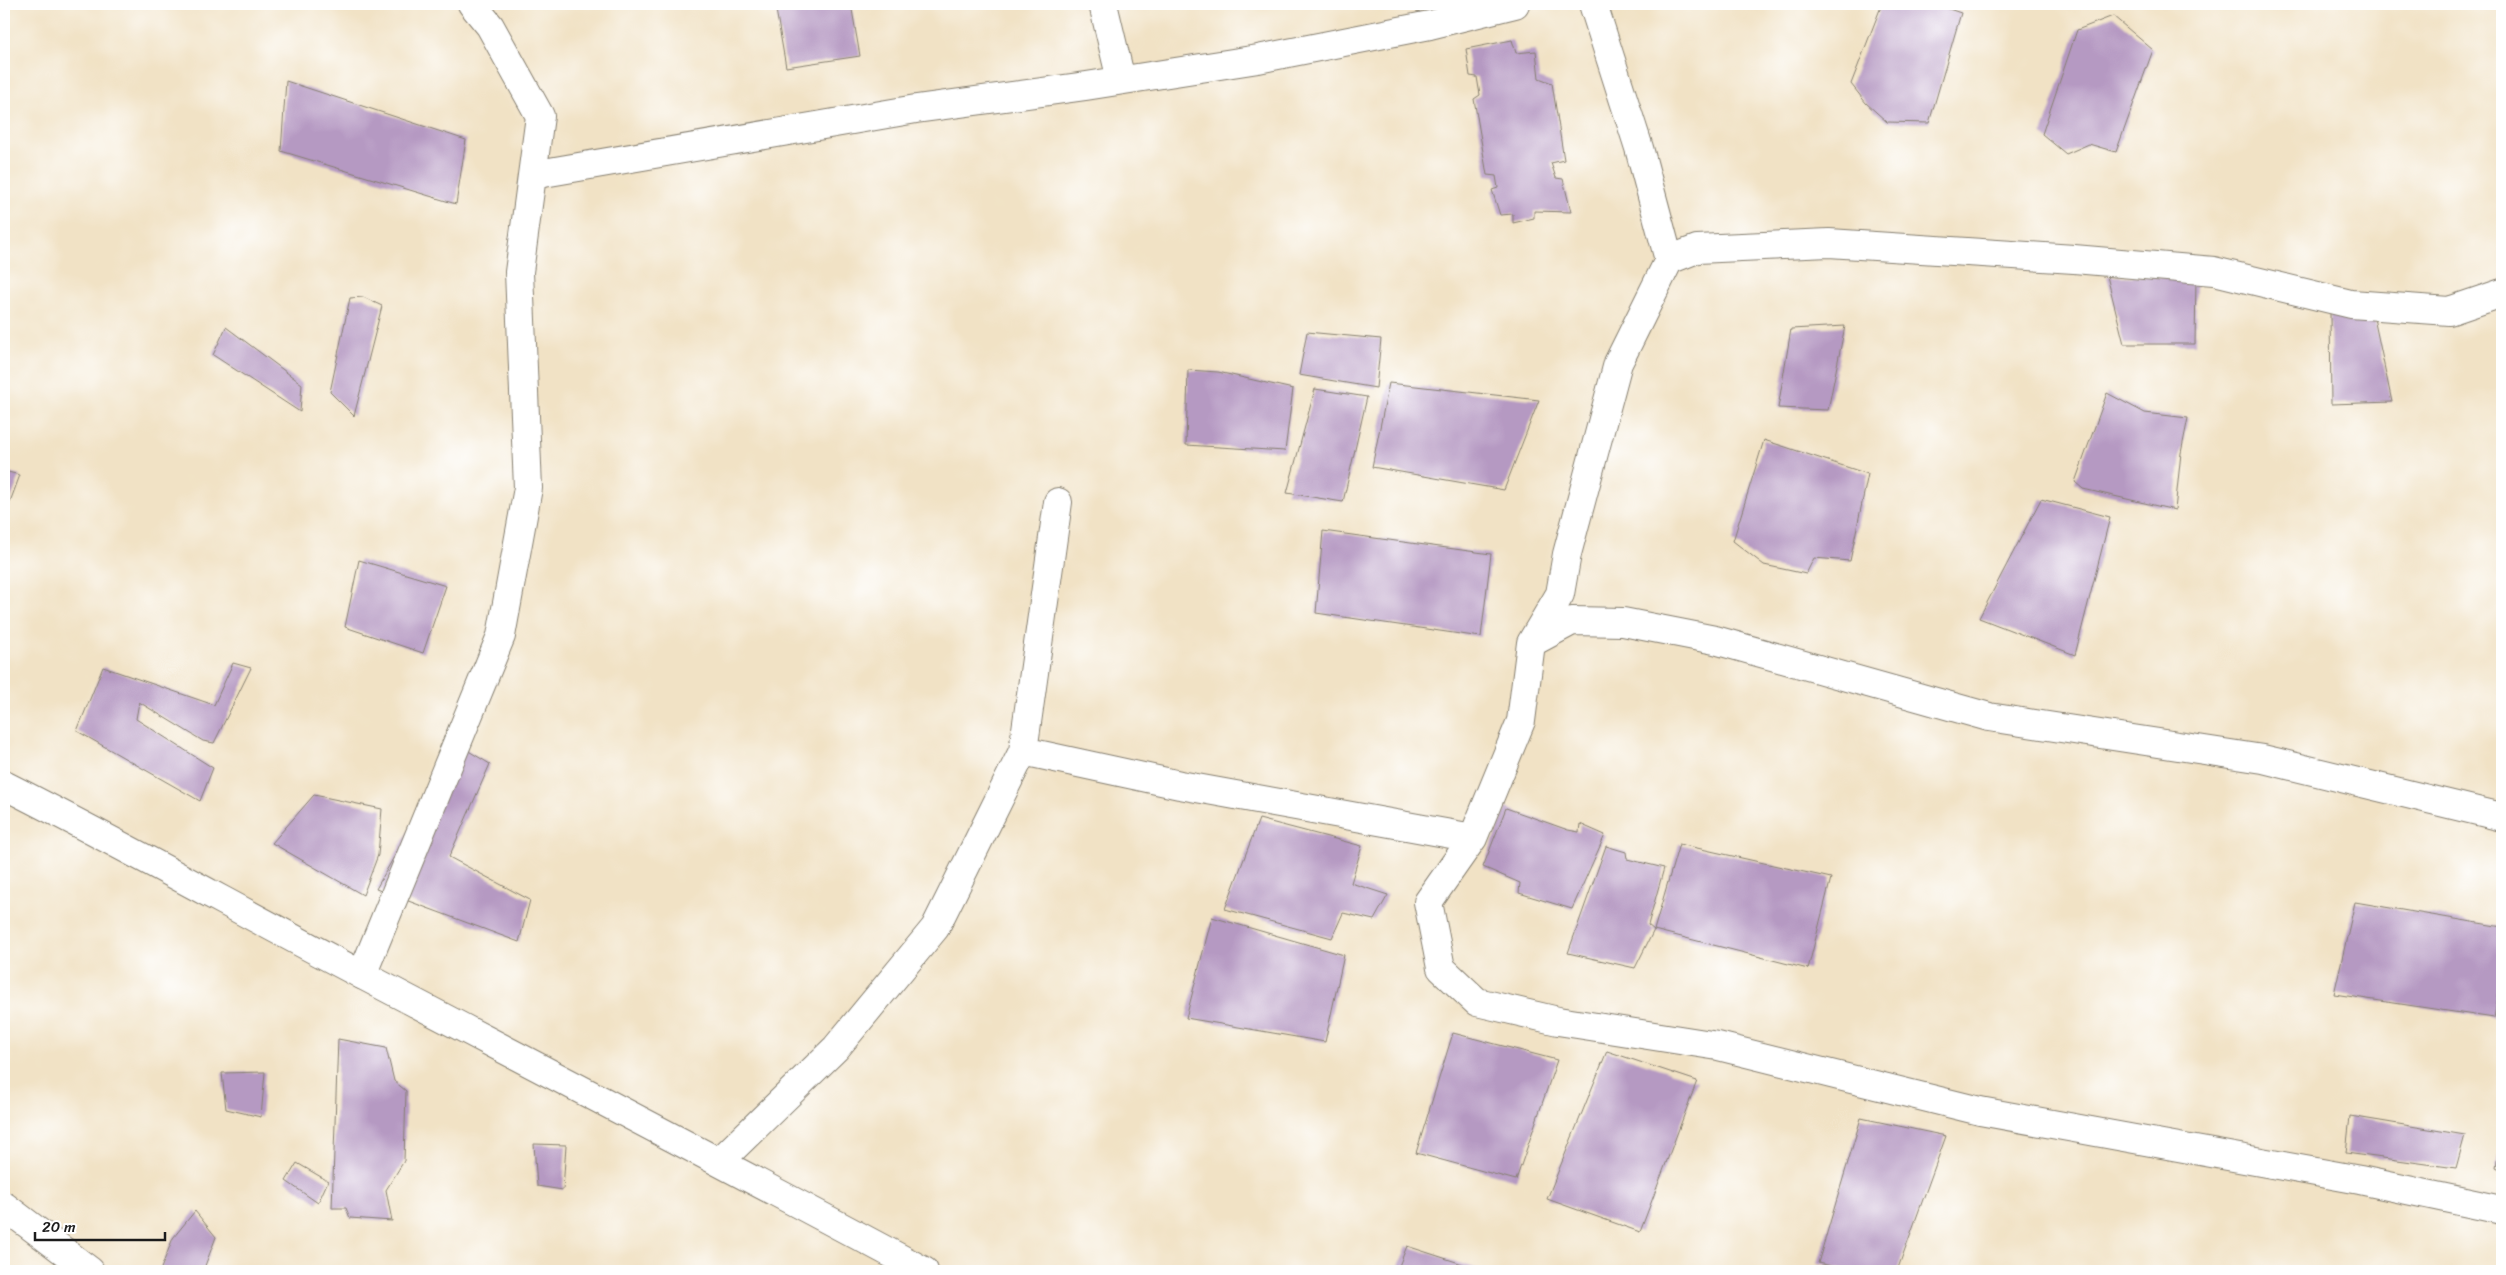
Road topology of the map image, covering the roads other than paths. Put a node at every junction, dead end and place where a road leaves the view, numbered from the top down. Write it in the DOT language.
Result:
graph roads {
  1 [pos="472,4"];
  2 [pos="1103,4"];
  3 [pos="1515,4"];
  4 [pos="1593,4"];
  5 [pos="1120,80"];
  6 [pos="532,175"];
  7 [pos="1669,260"];
  8 [pos="2502,293"];
  9 [pos="1058,502"];
  10 [pos="1531,643"];
  11 [pos="1023,751"];
  12 [pos="4,785"];
  13 [pos="2502,817"];
  14 [pos="1473,838"];
  15 [pos="362,975"];
  16 [pos="720,1161"];
  17 [pos="4,1206"];
  18 [pos="2502,1210"];
  19 [pos="90,1271"];
  20 [pos="924,1271"];
  1 -- 6 [label="street"];
  2 -- 5 [label="street"];
  3 -- 5 [label="street"];
  4 -- 7 [label="street"];
  5 -- 6 [label="street"];
  6 -- 15 [label="street"];
  7 -- 8 [label="street"];
  7 -- 10 [label="street"];
  9 -- 11 [label="street"];
  10 -- 13 [label="street"];
  10 -- 14 [label="street"];
  11 -- 14 [label="street"];
  11 -- 16 [label="street"];
  12 -- 15 [label="street"];
  14 -- 18 [label="street"];
  15 -- 16 [label="street"];
  16 -- 20 [label="street"];
  17 -- 19 [label="street"];
}
